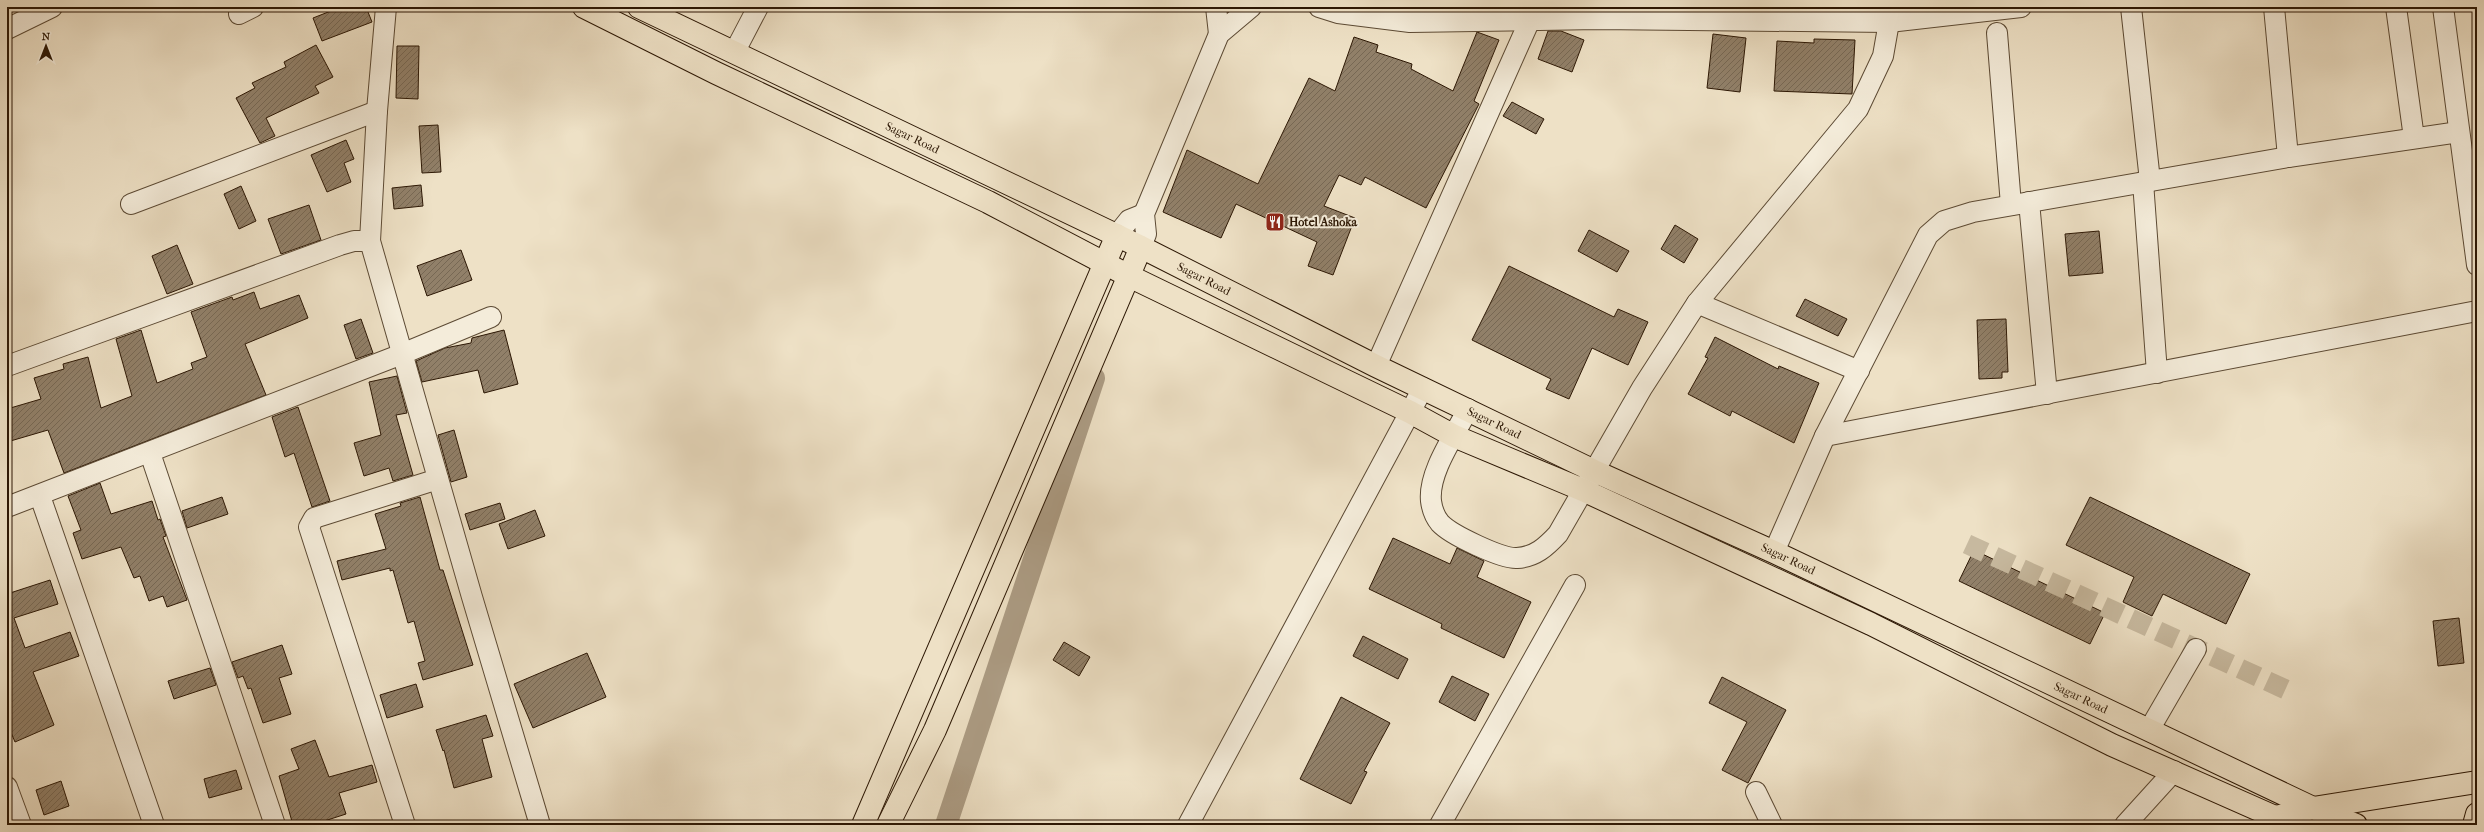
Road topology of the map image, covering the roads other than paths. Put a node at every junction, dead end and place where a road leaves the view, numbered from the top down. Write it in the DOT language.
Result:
graph roads {
  1 [pos="52,7"];
  2 [pos="386,7"];
  3 [pos="584,7"];
  4 [pos="639,7"];
  5 [pos="758,7"];
  6 [pos="1216,7"];
  7 [pos="1251,7"];
  8 [pos="1319,7"];
  9 [pos="2021,7"];
  10 [pos="2131,7"];
  11 [pos="2274,7"];
  12 [pos="2396,7"];
  13 [pos="2443,7"];
  14 [pos="1598,13"];
  15 [pos="1443,14"];
  16 [pos="1738,14"];
  17 [pos="1888,14"];
  18 [pos="1529,22"];
  19 [pos="7,29"];
  20 [pos="1997,33"];
  21 [pos="1219,34"];
  22 [pos="735,51"];
  23 [pos="377,111"];
  24 [pos="2459,132"];
  25 [pos="2414,138"];
  26 [pos="2288,157"];
  27 [pos="2147,181"];
  28 [pos="2020,203"];
  29 [pos="131,204"];
  30 [pos="1144,214"];
  31 [pos="1117,235"];
  32 [pos="370,241"];
  33 [pos="1142,246"];
  34 [pos="1104,262"];
  35 [pos="2477,265"];
  36 [pos="1129,276"];
  37 [pos="1697,303"];
  38 [pos="2477,311"];
  39 [pos="491,317"];
  40 [pos="402,354"];
  41 [pos="7,366"];
  42 [pos="1376,366"];
  43 [pos="1859,371"];
  44 [pos="2157,373"];
  45 [pos="1423,388"];
  46 [pos="2047,394"];
  47 [pos="1468,410"];
  48 [pos="1410,412"];
  49 [pos="1454,436"];
  50 [pos="1825,436"];
  51 [pos="150,453"];
  52 [pos="1594,471"];
  53 [pos="438,479"];
  54 [pos="1582,490"];
  55 [pos="40,496"];
  56 [pos="7,507"];
  57 [pos="1774,552"];
  58 [pos="1575,585"];
  59 [pos="2196,649"];
  60 [pos="2149,730"];
  61 [pos="2174,771"];
  62 [pos="2477,782"];
  63 [pos="7,787"];
  64 [pos="1756,792"];
  65 [pos="2313,808"];
  66 [pos="2477,814"];
  67 [pos="2284,821"];
  68 [pos="20,825"];
  69 [pos="154,825"];
  70 [pos="275,825"];
  71 [pos="405,825"];
  72 [pos="540,825"];
  73 [pos="863,825"];
  74 [pos="888,825"];
  75 [pos="1188,825"];
  76 [pos="1440,825"];
  77 [pos="1772,825"];
  78 [pos="2125,825"];
  79 [pos="2356,825"];
  80 [pos="2474,825"];
  1 -- 19 [label="street"];
  2 -- 23 [label="street"];
  3 -- 34 [label="main road, Sagar Road"];
  4 -- 22 [label="main road, Sagar Road"];
  5 -- 22 [label="street"];
  6 -- 21 [label="street"];
  7 -- 21 [label="street"];
  8 -- 15 [label="street"];
  9 -- 17 [label="street"];
  10 -- 27 [label="street"];
  11 -- 26 [label="street"];
  12 -- 25 [label="street"];
  13 -- 24 [label="street"];
  14 -- 16 [label="street"];
  14 -- 18 [label="street"];
  15 -- 18 [label="street"];
  16 -- 17 [label="street"];
  17 -- 37 [label="street"];
  18 -- 42 [label="street"];
  20 -- 28 [label="street"];
  21 -- 30 [label="street"];
  22 -- 31 [label="main road, Sagar Road"];
  23 -- 29 [label="street"];
  23 -- 32 [label="street"];
  24 -- 25 [label="street"];
  24 -- 35 [label="street"];
  25 -- 26 [label="street"];
  26 -- 27 [label="street"];
  27 -- 28 [label="street"];
  27 -- 44 [label="street"];
  28 -- 43 [label="street"];
  28 -- 46 [label="street"];
  30 -- 31 [label="street"];
  30 -- 33 [label="street"];
  31 -- 33 [label="main road, Sagar Road"];
  31 -- 34 [label="main road"];
  32 -- 40 [label="street"];
  32 -- 41 [label="street"];
  33 -- 36 [label="main road"];
  33 -- 42 [label="main road, Sagar Road"];
  34 -- 36 [label="main road, Sagar Road"];
  34 -- 73 [label="main road"];
  36 -- 48 [label="main road, Sagar Road"];
  36 -- 74 [label="main road"];
  37 -- 43 [label="street"];
  37 -- 52 [label="street"];
  38 -- 44 [label="street"];
  39 -- 40 [label="street"];
  40 -- 51 [label="street"];
  40 -- 53 [label="street"];
  42 -- 45 [label="main road, Sagar Road"];
  43 -- 50 [label="street"];
  44 -- 46 [label="street"];
  45 -- 47 [label="main road, Sagar Road"];
  45 -- 48 [label="street"];
  46 -- 50 [label="street"];
  47 -- 49 [label="street"];
  47 -- 52 [label="main road, Sagar Road"];
  48 -- 49 [label="main road, Sagar Road"];
  48 -- 75 [label="street"];
  49 -- 54 [label="main road, Sagar Road"];
  49 -- 54 [label="street"];
  50 -- 57 [label="street"];
  51 -- 55 [label="street"];
  51 -- 70 [label="street"];
  52 -- 54 [label="street"];
  52 -- 57 [label="main road, Sagar Road"];
  53 -- 71 [label="street"];
  53 -- 72 [label="street"];
  54 -- 61 [label="main road, Sagar Road"];
  55 -- 56 [label="street"];
  55 -- 69 [label="street"];
  57 -- 60 [label="main road, Sagar Road"];
  58 -- 76 [label="street"];
  59 -- 60 [label="street"];
  60 -- 65 [label="main road, Sagar Road"];
  61 -- 67 [label="main road, Sagar Road"];
  61 -- 78 [label="street"];
  62 -- 65 [label="main road"];
  63 -- 68 [label="street"];
  64 -- 77 [label="street"];
  65 -- 67 [label="main road"];
  65 -- 79 [label="main road, Sagar Road"];
  66 -- 80 [label="main road"];
}
